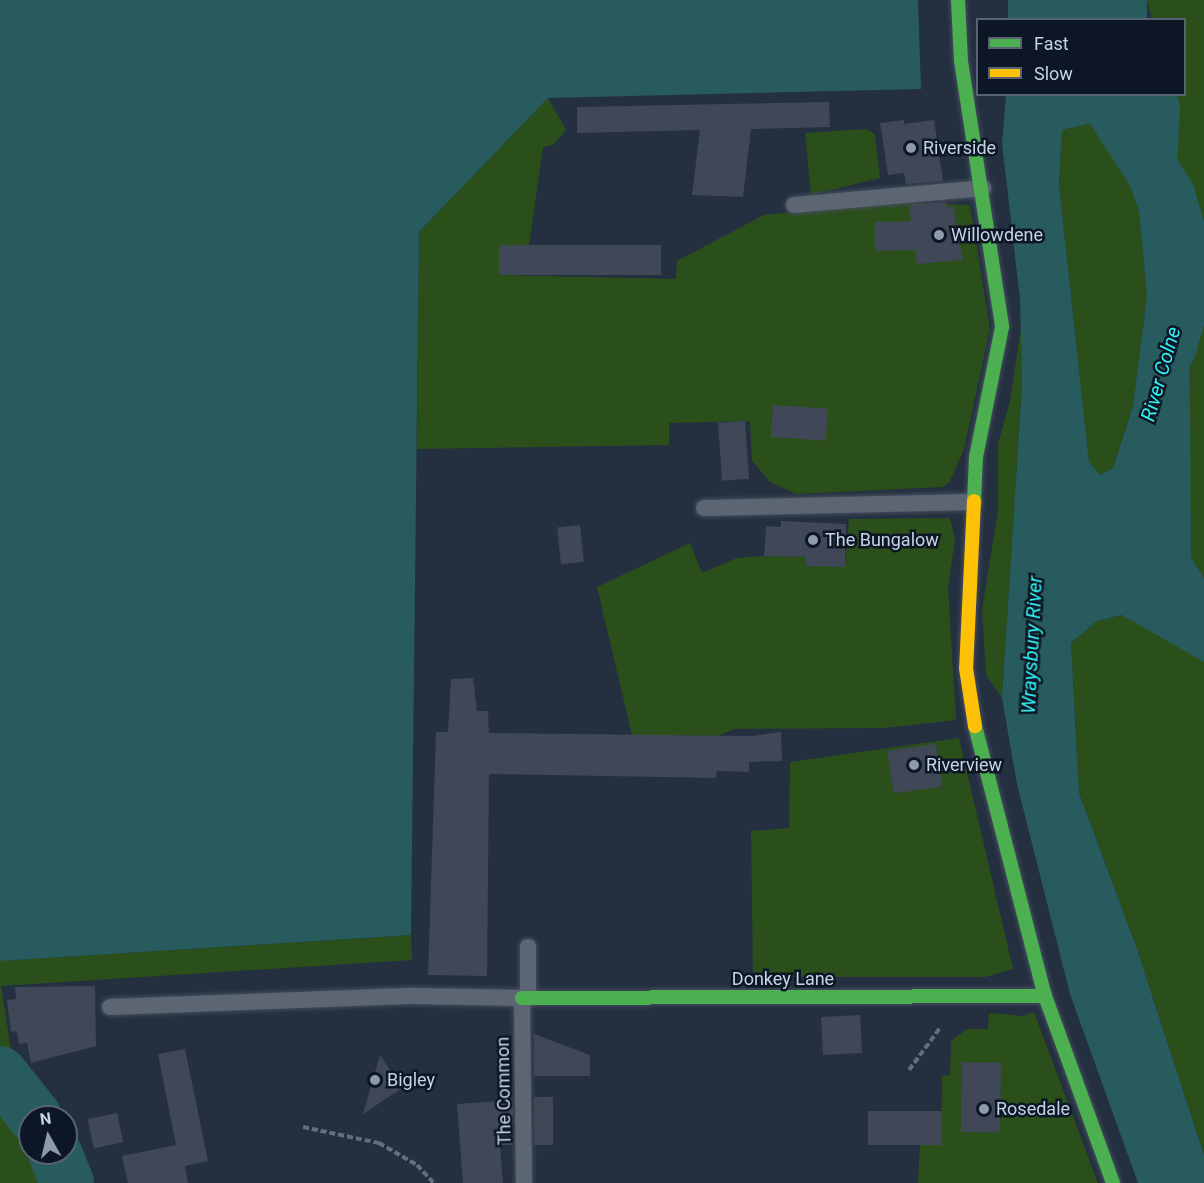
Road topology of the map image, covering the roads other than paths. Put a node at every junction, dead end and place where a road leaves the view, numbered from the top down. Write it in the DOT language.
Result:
graph roads {
  1 [pos="958,0"];
  2 [pos="983,188"];
  3 [pos="794,205"];
  4 [pos="974,502"];
  5 [pos="704,508"];
  6 [pos="528,947"];
  7 [pos="1045,996"];
  8 [pos="525,998"];
  9 [pos="110,1006"];
  10 [pos="524,1183"];
  11 [pos="1113,1183"];
  1 -- 2 [label="street"];
  2 -- 3 [label="lane"];
  2 -- 4 [label="street"];
  4 -- 5 [label="lane"];
  4 -- 7 [label="street"];
  6 -- 8 [label="lane, The Common"];
  7 -- 8 [label="street, Donkey Lane"];
  7 -- 11 [label="street"];
  8 -- 9 [label="lane"];
  8 -- 10 [label="lane, The Common"];
}
